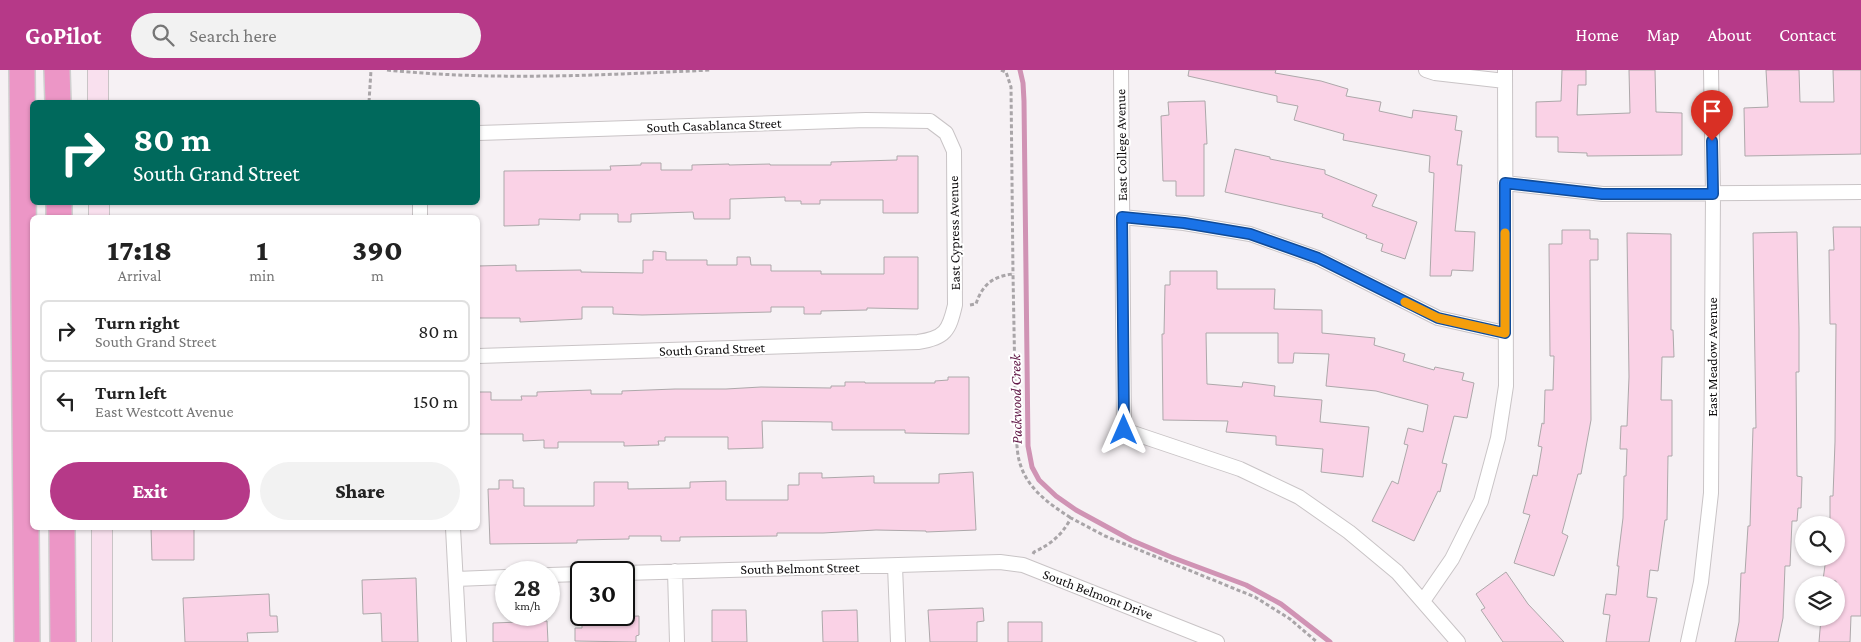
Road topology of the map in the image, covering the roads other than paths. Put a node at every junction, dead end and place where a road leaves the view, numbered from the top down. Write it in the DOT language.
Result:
graph roads {
  1 [pos="22,70"];
  2 [pos="57,70"];
  3 [pos="98,70"];
  4 [pos="1121,70"];
  5 [pos="1426,70"];
  6 [pos="1711,70"];
  7 [pos="1505,75"];
  8 [pos="58,100"];
  9 [pos="98,100"];
  10 [pos="480,134"];
  11 [pos="946,134"];
  12 [pos="1505,183"];
  13 [pos="1861,192"];
  14 [pos="1713,194"];
  15 [pos="1122,217"];
  16 [pos="945,333"];
  17 [pos="1505,333"];
  18 [pos="480,356"];
  19 [pos="62,530"];
  20 [pos="102,530"];
  21 [pos="453,530"];
  22 [pos="977,562"];
  23 [pos="895,566"];
  24 [pos="675,571"];
  25 [pos="635,572"];
  26 [pos="495,577"];
  27 [pos="456,579"];
  28 [pos="1423,601"];
  29 [pos="27,642"];
  30 [pos="62,642"];
  31 [pos="102,642"];
  32 [pos="458,642"];
  33 [pos="677,642"];
  34 [pos="898,642"];
  35 [pos="1217,642"];
  36 [pos="1458,642"];
  37 [pos="1688,642"];
  1 -- 29 [label="highway"];
  2 -- 8 [label="highway"];
  3 -- 9 [label="street"];
  4 -- 15 [label="street, East College Avenue"];
  5 -- 7 [label="street"];
  6 -- 14 [label="street, East Meadow Avenue"];
  7 -- 12 [label="street"];
  10 -- 11 [label="street, South Casablanca Street"];
  11 -- 16 [label="street, East Cypress Avenue"];
  12 -- 14 [label="street"];
  12 -- 17 [label="street"];
  13 -- 14 [label="street"];
  14 -- 37 [label="street, East Meadow Avenue"];
  15 -- 17 [label="street"];
  15 -- 28 [label="street, East College Avenue"];
  16 -- 18 [label="street, South Grand Street"];
  17 -- 28 [label="street"];
  19 -- 30 [label="highway"];
  20 -- 31 [label="street"];
  21 -- 27 [label="street"];
  22 -- 23 [label="street, South Belmont Street"];
  22 -- 35 [label="street, South Belmont Drive"];
  23 -- 24 [label="street, South Belmont Street"];
  23 -- 34 [label="street"];
  24 -- 25 [label="street, South Belmont Street"];
  24 -- 33 [label="street"];
  26 -- 27 [label="street"];
  27 -- 32 [label="street"];
  28 -- 36 [label="street"];
}
